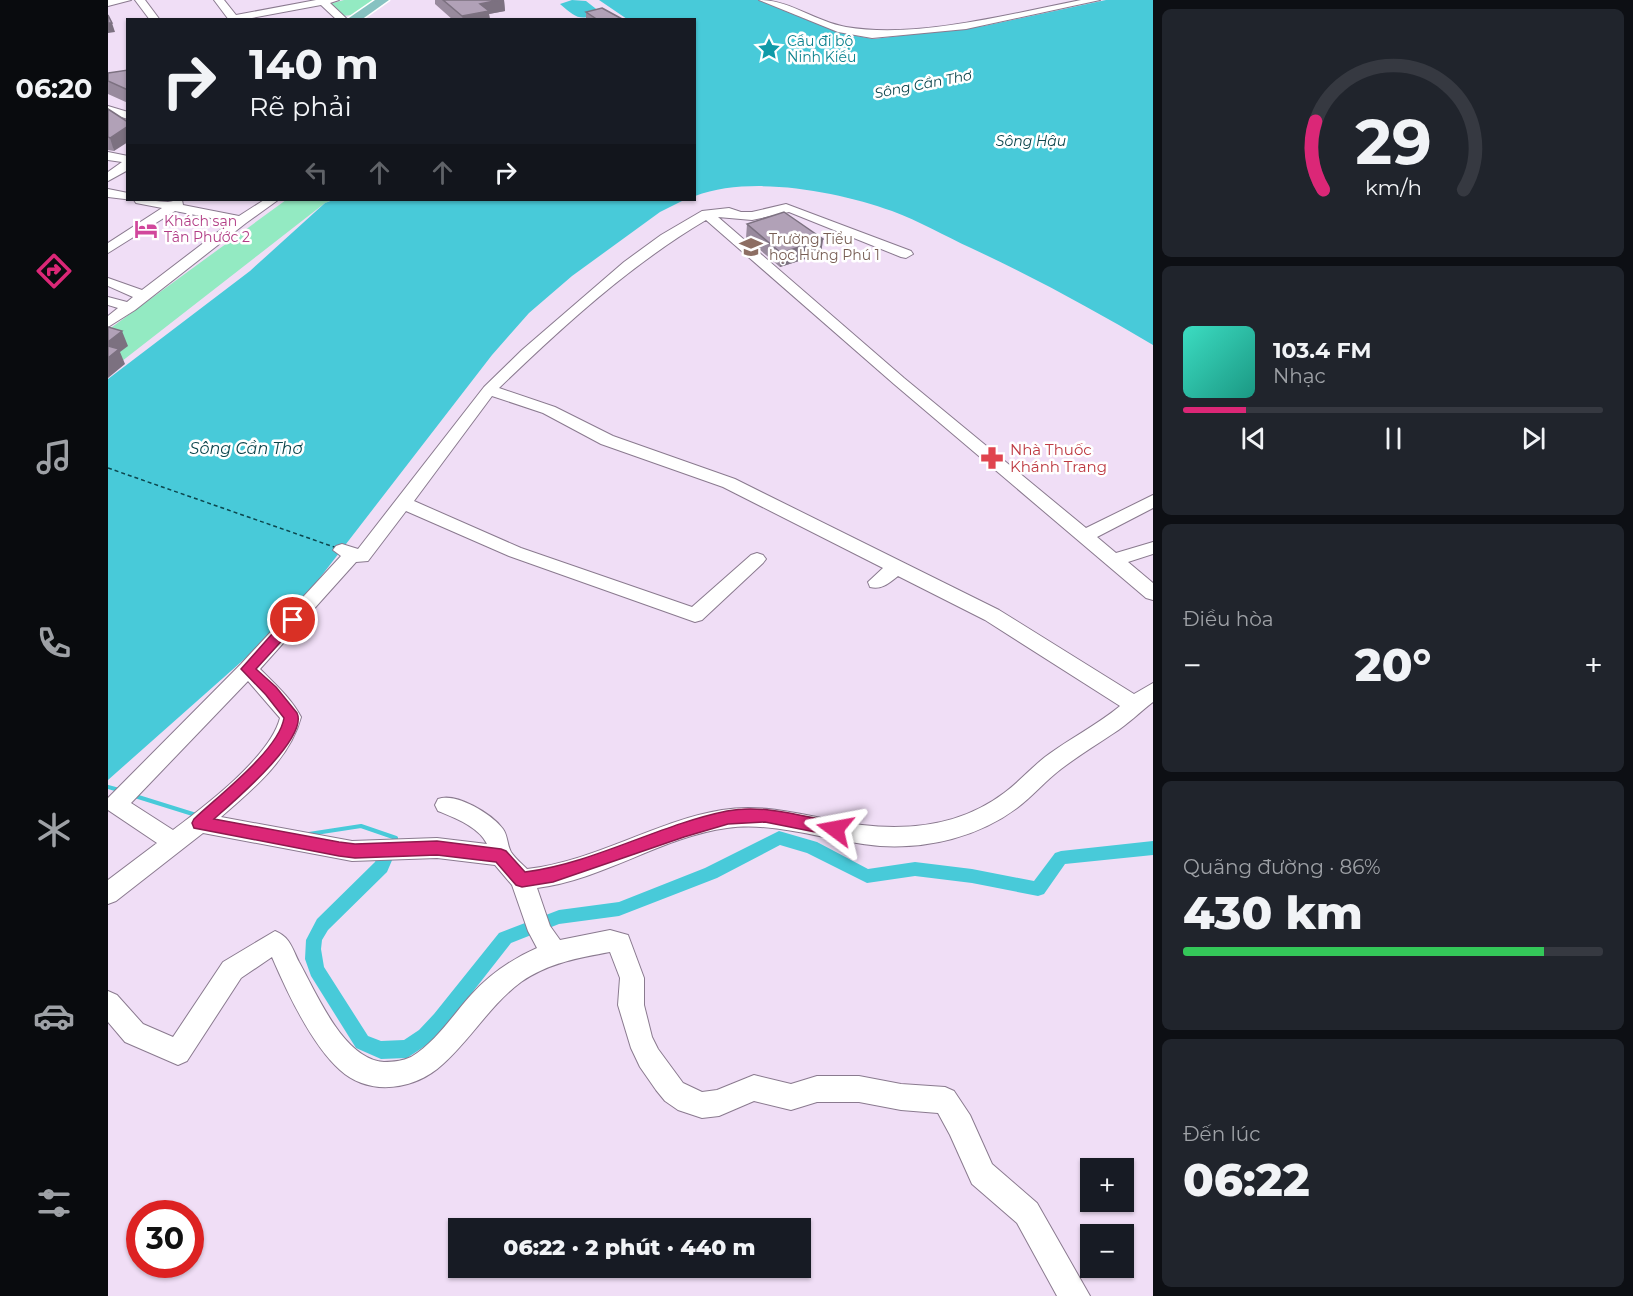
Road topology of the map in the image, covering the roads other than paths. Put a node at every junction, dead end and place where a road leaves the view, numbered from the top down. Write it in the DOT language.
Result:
graph roads {
  1 [pos="126,0"];
  2 [pos="140,0"];
  3 [pos="219,0"];
  4 [pos="334,0"];
  5 [pos="383,0"];
  6 [pos="764,0"];
  7 [pos="1095,0"];
  8 [pos="322,1"];
  9 [pos="108,3"];
  10 [pos="154,18"];
  11 [pos="233,18"];
  12 [pos="239,18"];
  13 [pos="341,18"];
  14 [pos="355,18"];
  15 [pos="872,35"];
  16 [pos="890,35"];
  17 [pos="108,109"];
  18 [pos="126,115"];
  19 [pos="108,156"];
  20 [pos="126,161"];
  21 [pos="126,164"];
  22 [pos="108,177"];
  23 [pos="108,193"];
  24 [pos="126,197"];
  25 [pos="153,201"];
  26 [pos="270,201"];
  27 [pos="178,203"];
  28 [pos="707,214"];
  29 [pos="241,220"];
  30 [pos="108,249"];
  31 [pos="906,254"];
  32 [pos="108,282"];
  33 [pos="143,297"];
  34 [pos="108,301"];
  35 [pos="130,307"];
  36 [pos="108,323"];
  37 [pos="489,390"];
  38 [pos="1153,501"];
  39 [pos="404,503"];
  40 [pos="1085,536"];
  41 [pos="1151,548"];
  42 [pos="757,559"];
  43 [pos="1114,560"];
  44 [pos="898,566"];
  45 [pos="877,582"];
  46 [pos="1153,593"];
  47 [pos="248,669"];
  48 [pos="1153,691"];
  49 [pos="1135,705"];
  50 [pos="446,805"];
  51 [pos="204,819"];
  52 [pos="174,843"];
  53 [pos="501,856"];
  54 [pos="522,880"];
  55 [pos="108,894"];
  56 [pos="543,934"];
  57 [pos="108,1002"];
  58 [pos="1075,1296"];
  1 -- 9 [label="street"];
  2 -- 10 [label="street"];
  3 -- 11 [label="street"];
  4 -- 8 [label="street"];
  5 -- 14 [label="main road"];
  6 -- 16 [label="street"];
  7 -- 16 [label="street"];
  8 -- 12 [label="street"];
  8 -- 13 [label="street"];
  15 -- 16 [label="street"];
  17 -- 18 [label="street"];
  19 -- 20 [label="street"];
  21 -- 22 [label="street"];
  23 -- 24 [label="street"];
  25 -- 27 [label="street"];
  26 -- 29 [label="street"];
  27 -- 29 [label="street"];
  27 -- 30 [label="street"];
  28 -- 31 [label="street"];
  28 -- 37 [label="street"];
  28 -- 40 [label="street"];
  29 -- 33 [label="street"];
  32 -- 33 [label="street"];
  33 -- 35 [label="street"];
  34 -- 35 [label="street"];
  35 -- 36 [label="street"];
  37 -- 39 [label="street"];
  37 -- 44 [label="street"];
  38 -- 40 [label="street"];
  39 -- 42 [label="street"];
  39 -- 47 [label="street"];
  40 -- 43 [label="street"];
  41 -- 43 [label="street"];
  43 -- 46 [label="street"];
  44 -- 45 [label="street"];
  44 -- 49 [label="street"];
  47 -- 51 [label="street"];
  47 -- 52 [label="street"];
  48 -- 49 [label="street"];
  49 -- 54 [label="street"];
  50 -- 53 [label="street"];
  51 -- 52 [label="street"];
  51 -- 53 [label="street"];
  52 -- 55 [label="street"];
  53 -- 54 [label="street"];
  54 -- 56 [label="street"];
  56 -- 57 [label="street"];
  56 -- 58 [label="street"];
}
